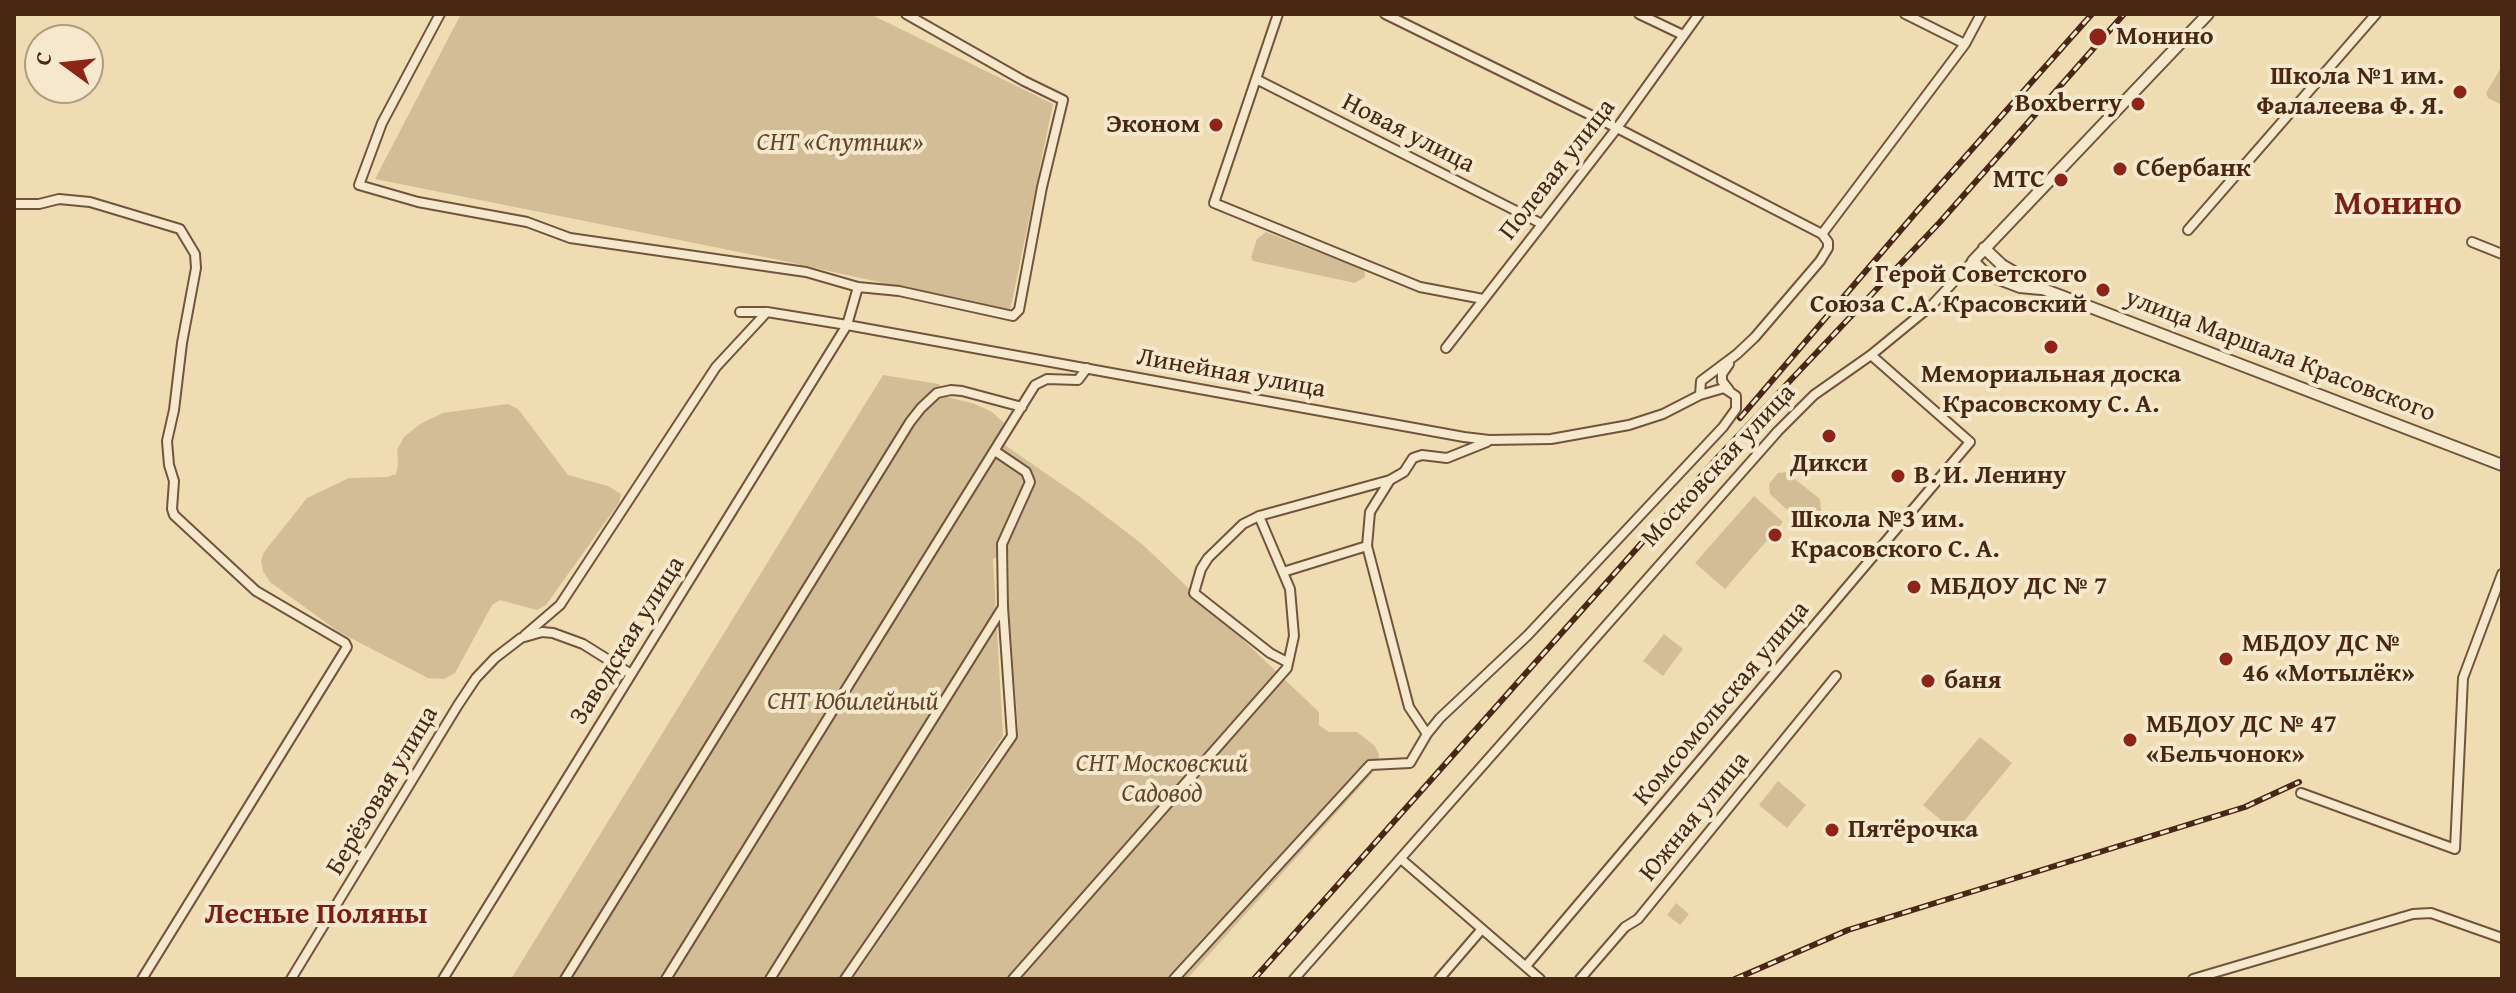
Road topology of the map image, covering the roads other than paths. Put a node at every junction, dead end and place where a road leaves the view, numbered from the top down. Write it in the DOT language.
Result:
graph roads {
  1 [pos="440,14"];
  2 [pos="906,14"];
  3 [pos="1278,14"];
  4 [pos="1385,14"];
  5 [pos="1639,14"];
  6 [pos="1699,14"];
  7 [pos="1905,14"];
  8 [pos="1981,14"];
  9 [pos="2208,14"];
  10 [pos="2376,14"];
  11 [pos="1683,35"];
  12 [pos="1965,44"];
  13 [pos="1256,79"];
  14 [pos="1617,128"];
  15 [pos="14,204"];
  16 [pos="1542,224"];
  17 [pos="2188,230"];
  18 [pos="1822,234"];
  19 [pos="2472,242"];
  20 [pos="1984,248"];
  21 [pos="2502,254"];
  22 [pos="1973,261"];
  23 [pos="858,287"];
  24 [pos="2043,289"];
  25 [pos="1483,299"];
  26 [pos="740,312"];
  27 [pos="767,312"];
  28 [pos="847,325"];
  29 [pos="1446,348"];
  30 [pos="1737,354"];
  31 [pos="1871,355"];
  32 [pos="1087,368"];
  33 [pos="1701,390"];
  34 [pos="1729,391"];
  35 [pos="1022,407"];
  36 [pos="1489,440"];
  37 [pos="995,451"];
  38 [pos="2502,465"];
  39 [pos="1390,480"];
  40 [pos="1259,516"];
  41 [pos="1367,546"];
  42 [pos="1283,572"];
  43 [pos="2502,574"];
  44 [pos="2498,602"];
  45 [pos="1003,607"];
  46 [pos="521,638"];
  47 [pos="1287,662"];
  48 [pos="631,674"];
  49 [pos="1836,676"];
  50 [pos="1427,734"];
  51 [pos="2301,793"];
  52 [pos="1401,859"];
  53 [pos="1482,929"];
  54 [pos="2502,938"];
  55 [pos="1526,966"];
  56 [pos="142,979"];
  57 [pos="291,979"];
  58 [pos="443,979"];
  59 [pos="565,979"];
  60 [pos="666,979"];
  61 [pos="770,979"];
  62 [pos="845,979"];
  63 [pos="1013,979"];
  64 [pos="1174,979"];
  65 [pos="1294,979"];
  66 [pos="1439,979"];
  67 [pos="1540,979"];
  68 [pos="1580,979"];
  69 [pos="2193,979"];
  1 -- 23 [label="street"];
  2 -- 23 [label="street"];
  3 -- 13 [label="street"];
  4 -- 14 [label="street"];
  5 -- 11 [label="street"];
  6 -- 11 [label="street, Полевая улица"];
  7 -- 12 [label="street"];
  8 -- 12 [label="street"];
  9 -- 20 [label="street, Московская улица"];
  10 -- 17 [label="street"];
  11 -- 14 [label="street, Полевая улица"];
  12 -- 18 [label="street"];
  13 -- 16 [label="street, Новая улица"];
  13 -- 25 [label="street"];
  14 -- 16 [label="street, Полевая улица"];
  14 -- 18 [label="street"];
  15 -- 56 [label="street"];
  16 -- 25 [label="street, Полевая улица"];
  18 -- 30 [label="street"];
  19 -- 21 [label="street"];
  20 -- 22 [label="street, Московская улица"];
  20 -- 24 [label="street, улица Маршала Красовского"];
  22 -- 24 [label="street, улица Маршала Красовского"];
  22 -- 31 [label="street, Московская улица"];
  23 -- 28 [label="street, Заводская улица"];
  24 -- 38 [label="street, улица Маршала Красовского"];
  25 -- 29 [label="street, Полевая улица"];
  26 -- 27 [label="street, Линейная улица"];
  27 -- 28 [label="street, Линейная улица"];
  27 -- 46 [label="street, Берёзовая улица"];
  28 -- 32 [label="street, Линейная улица"];
  28 -- 48 [label="street, Заводская улица"];
  30 -- 33 [label="street"];
  30 -- 34 [label="street"];
  31 -- 52 [label="street, Московская улица"];
  31 -- 55 [label="street, Комсомольская улица"];
  32 -- 35 [label="street"];
  32 -- 36 [label="street, Линейная улица"];
  33 -- 34 [label="street"];
  33 -- 36 [label="street, Линейная улица"];
  34 -- 50 [label="street"];
  35 -- 37 [label="street"];
  35 -- 59 [label="street"];
  36 -- 39 [label="street"];
  37 -- 45 [label="street"];
  37 -- 60 [label="street"];
  39 -- 40 [label="street"];
  39 -- 41 [label="street"];
  40 -- 42 [label="street"];
  40 -- 47 [label="street"];
  41 -- 42 [label="street"];
  41 -- 50 [label="street"];
  42 -- 47 [label="street"];
  43 -- 44 [label="street"];
  44 -- 51 [label="street"];
  45 -- 61 [label="street"];
  45 -- 62 [label="street"];
  46 -- 48 [label="street"];
  46 -- 57 [label="street, Берёзовая улица"];
  47 -- 63 [label="street"];
  48 -- 58 [label="street, Заводская улица"];
  49 -- 68 [label="street, Южная улица"];
  50 -- 64 [label="street"];
  52 -- 53 [label="street"];
  52 -- 65 [label="street, Московская улица"];
  53 -- 55 [label="street"];
  53 -- 66 [label="street"];
  54 -- 69 [label="street"];
  55 -- 67 [label="street"];
}
